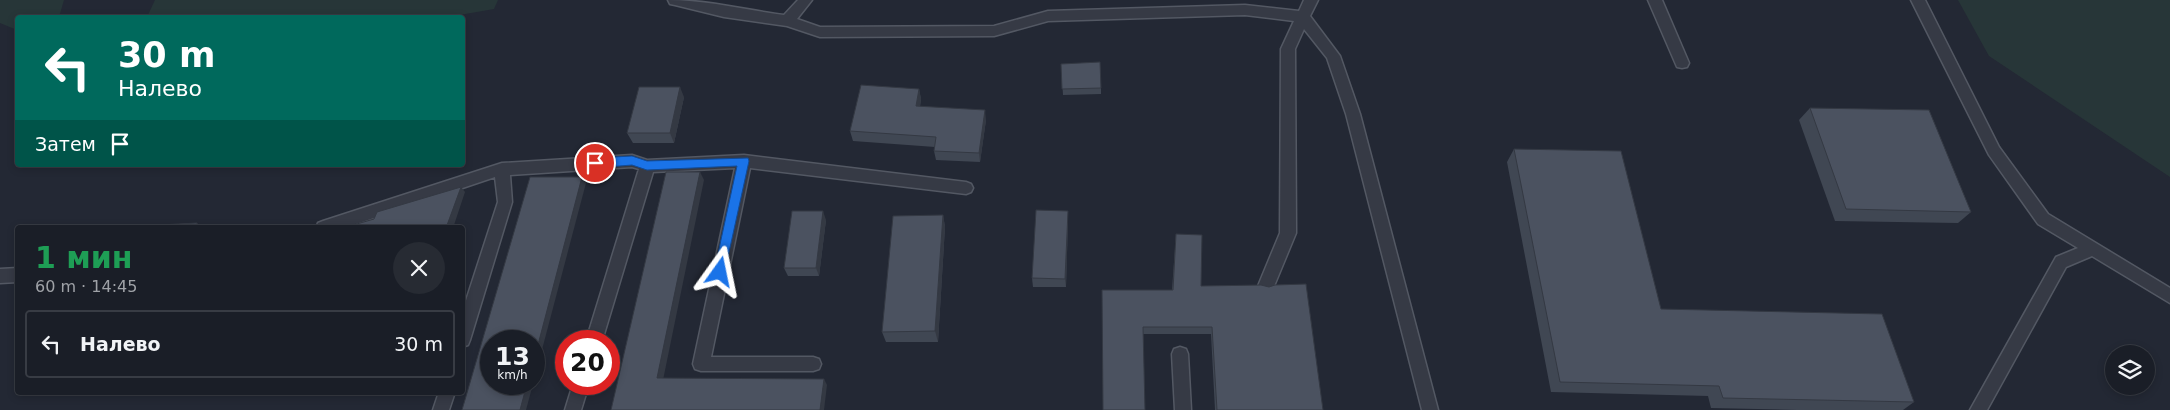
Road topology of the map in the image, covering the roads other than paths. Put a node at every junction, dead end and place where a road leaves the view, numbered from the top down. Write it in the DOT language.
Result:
graph roads {
  1 [pos="676,0"];
  2 [pos="805,0"];
  3 [pos="1311,0"];
  4 [pos="1655,0"];
  5 [pos="1918,0"];
  6 [pos="1303,17"];
  7 [pos="787,21"];
  8 [pos="1682,63"];
  9 [pos="744,161"];
  10 [pos="647,166"];
  11 [pos="502,169"];
  12 [pos="966,188"];
  13 [pos="332,225"];
  14 [pos="2093,249"];
  15 [pos="15,275"];
  16 [pos="0,276"];
  17 [pos="1266,286"];
  18 [pos="2170,296"];
  19 [pos="465,330"];
  20 [pos="597,330"];
  21 [pos="1180,354"];
  22 [pos="813,364"];
  23 [pos="446,395"];
  24 [pos="578,395"];
  25 [pos="441,410"];
  26 [pos="573,410"];
  27 [pos="1183,410"];
  28 [pos="1430,410"];
  29 [pos="1978,410"];
  1 -- 7 [label="lane"];
  2 -- 7 [label="lane"];
  3 -- 6 [label="lane"];
  4 -- 8 [label="lane"];
  5 -- 14 [label="lane"];
  6 -- 7 [label="lane"];
  6 -- 17 [label="lane"];
  6 -- 28 [label="lane"];
  9 -- 10 [label="lane"];
  9 -- 12 [label="lane"];
  9 -- 22 [label="lane"];
  10 -- 11 [label="lane"];
  10 -- 20 [label="lane"];
  11 -- 13 [label="lane"];
  11 -- 19 [label="lane"];
  14 -- 18 [label="lane"];
  14 -- 29 [label="lane"];
  15 -- 16 [label="lane"];
  21 -- 27 [label="lane"];
  23 -- 25 [label="lane"];
  24 -- 26 [label="lane"];
}
